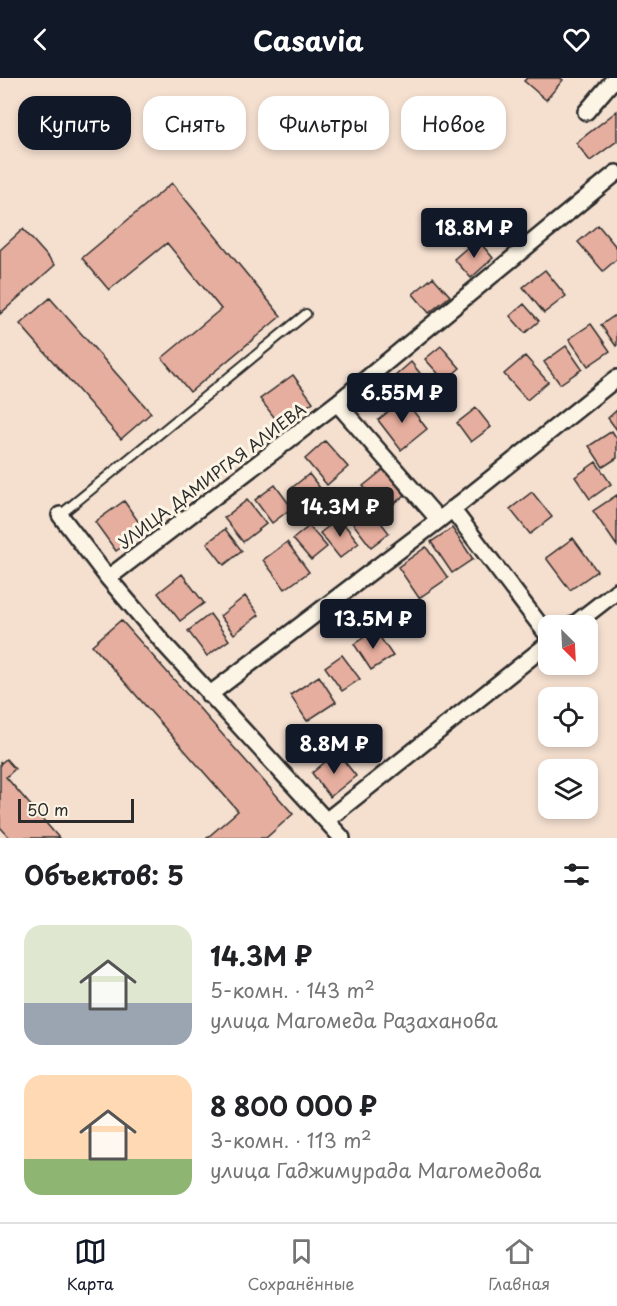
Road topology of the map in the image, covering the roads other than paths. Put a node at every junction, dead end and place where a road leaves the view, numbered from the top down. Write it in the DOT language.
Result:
graph roads {
  1 [pos="615,78"];
  2 [pos="586,112"];
  3 [pos="616,173"];
  4 [pos="306,314"];
  5 [pos="617,378"];
  6 [pos="337,403"];
  7 [pos="452,508"];
  8 [pos="60,515"];
  9 [pos="439,520"];
  10 [pos="108,578"];
  11 [pos="617,591"];
  12 [pos="586,615"];
  13 [pos="538,622"];
  14 [pos="538,652"];
  15 [pos="209,694"];
  16 [pos="327,820"];
  17 [pos="342,838"];
  1 -- 2 [label="street"];
  3 -- 6 [label="street, УЛИЦА ДАМИРГАЯ АЛИЕВА"];
  4 -- 8 [label="lane"];
  5 -- 7 [label="street"];
  6 -- 9 [label="street"];
  6 -- 10 [label="street, УЛИЦА ДАМИРГАЯ АЛИЕВА"];
  7 -- 9 [label="street"];
  7 -- 13 [label="street"];
  8 -- 10 [label="street"];
  9 -- 15 [label="street"];
  10 -- 15 [label="street"];
  11 -- 12 [label="street"];
  14 -- 16 [label="street"];
  15 -- 16 [label="street"];
  16 -- 17 [label="street"];
}
